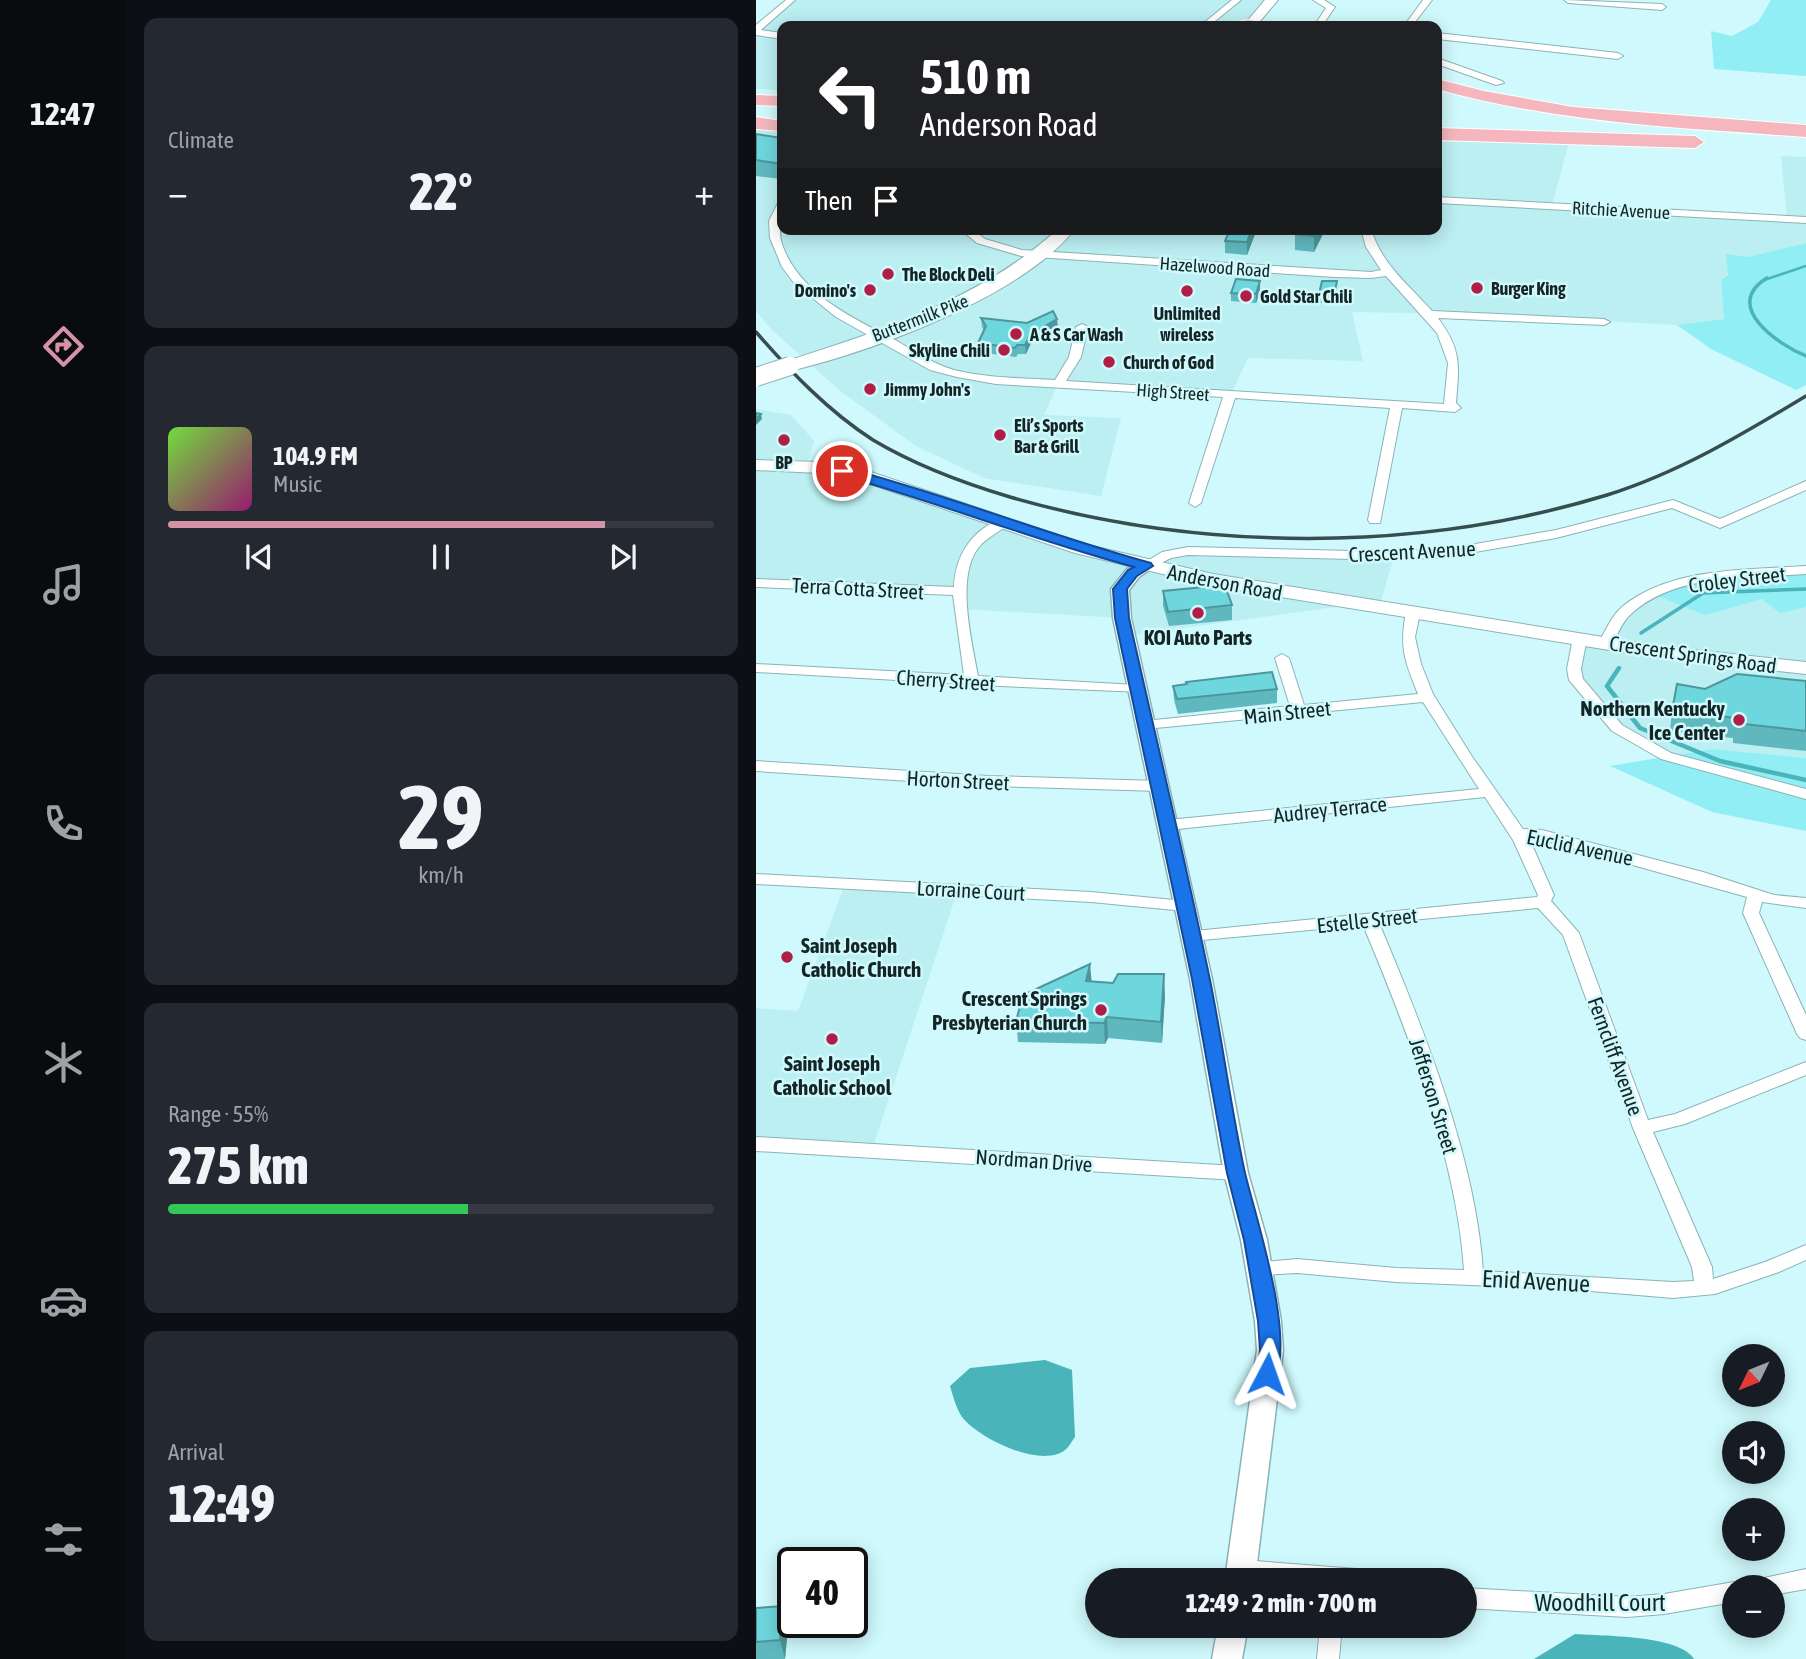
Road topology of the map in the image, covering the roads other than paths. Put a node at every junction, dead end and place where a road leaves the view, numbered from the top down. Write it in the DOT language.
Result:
graph roads {
  1 [pos="791,0"];
  2 [pos="1237,0"];
  3 [pos="1272,0"];
  4 [pos="1317,0"];
  5 [pos="1428,0"];
  6 [pos="1568,0"];
  7 [pos="1662,7"];
  8 [pos="1210,21"];
  9 [pos="1253,21"];
  10 [pos="1321,21"];
  11 [pos="1412,21"];
  12 [pos="756,31"];
  13 [pos="777,35"];
  14 [pos="1442,37"];
  15 [pos="1618,56"];
  16 [pos="1442,63"];
  17 [pos="1499,83"];
  18 [pos="1442,85"];
  19 [pos="756,91"];
  20 [pos="777,92"];
  21 [pos="756,100"];
  22 [pos="777,101"];
  23 [pos="756,113"];
  24 [pos="777,113"];
  25 [pos="1442,122"];
  26 [pos="756,123"];
  27 [pos="777,125"];
  28 [pos="1806,131"];
  29 [pos="1442,134"];
  30 [pos="1570,138"];
  31 [pos="1442,142"];
  32 [pos="1806,145"];
  33 [pos="1442,200"];
  34 [pos="777,216"];
  35 [pos="1806,220"];
  36 [pos="973,235"];
  37 [pos="1061,235"];
  38 [pos="1367,235"];
  39 [pos="1043,254"];
  40 [pos="1387,272"];
  41 [pos="1430,314"];
  42 [pos="1604,322"];
  43 [pos="1082,327"];
  44 [pos="877,335"];
  45 [pos="756,377"];
  46 [pos="1058,384"];
  47 [pos="1230,396"];
  48 [pos="1397,405"];
  49 [pos="756,465"];
  50 [pos="1806,485"];
  51 [pos="1195,503"];
  52 [pos="1375,520"];
  53 [pos="1002,523"];
  54 [pos="1146,566"];
  55 [pos="1806,570"];
  56 [pos="756,583"];
  57 [pos="961,591"];
  58 [pos="1413,613"];
  59 [pos="1580,638"];
  60 [pos="1606,642"];
  61 [pos="1282,658"];
  62 [pos="756,668"];
  63 [pos="1806,668"];
  64 [pos="972,682"];
  65 [pos="1137,689"];
  66 [pos="1428,697"];
  67 [pos="1298,711"];
  68 [pos="1145,725"];
  69 [pos="756,766"];
  70 [pos="1160,786"];
  71 [pos="1491,792"];
  72 [pos="1806,794"];
  73 [pos="1168,825"];
  74 [pos="1518,834"];
  75 [pos="756,879"];
  76 [pos="1756,894"];
  77 [pos="1542,902"];
  78 [pos="1806,903"];
  79 [pos="1185,906"];
  80 [pos="1370,921"];
  81 [pos="1191,936"];
  82 [pos="1806,1034"];
  83 [pos="1806,1068"];
  84 [pos="1642,1129"];
  85 [pos="756,1144"];
  86 [pos="1236,1173"];
  87 [pos="1806,1252"];
  88 [pos="1259,1268"];
  89 [pos="1474,1278"];
  90 [pos="1704,1288"];
  91 [pos="1242,1568"];
  92 [pos="1806,1579"];
  93 [pos="1785,1583"];
  94 [pos="1722,1594"];
  95 [pos="1477,1599"];
  96 [pos="1231,1638"];
  97 [pos="1330,1638"];
  98 [pos="1227,1659"];
  99 [pos="1328,1659"];
  1 -- 12 [label="street"];
  2 -- 8 [label="street"];
  3 -- 9 [label="main road"];
  4 -- 10 [label="street"];
  5 -- 11 [label="street"];
  6 -- 7 [label="street"];
  12 -- 13 [label="street"];
  14 -- 15 [label="street"];
  16 -- 17 [label="street"];
  18 -- 28 [label="highway"];
  19 -- 20 [label="highway"];
  21 -- 22 [label="highway"];
  23 -- 24 [label="highway"];
  25 -- 28 [label="highway"];
  26 -- 27 [label="highway"];
  29 -- 30 [label="highway"];
  30 -- 31 [label="highway"];
  30 -- 32 [label="highway"];
  33 -- 35 [label="street, Ritchie Avenue"];
  34 -- 44 [label="street, High Street"];
  36 -- 39 [label="street, Hazelwood Road"];
  37 -- 39 [label="main road, Buttermilk Pike"];
  38 -- 40 [label="street"];
  39 -- 40 [label="street, Hazelwood Road"];
  39 -- 44 [label="main road, Buttermilk Pike"];
  40 -- 41 [label="street"];
  41 -- 42 [label="street"];
  41 -- 48 [label="street, High Street"];
  43 -- 46 [label="street"];
  44 -- 45 [label="main road, Buttermilk Pike, bridge"];
  44 -- 46 [label="street, High Street"];
  46 -- 47 [label="street, High Street"];
  47 -- 48 [label="street, High Street"];
  47 -- 51 [label="street"];
  48 -- 52 [label="street"];
  49 -- 53 [label="main road, Anderson Road"];
  50 -- 54 [label="street, Crescent Avenue"];
  53 -- 54 [label="main road, Anderson Road"];
  53 -- 57 [label="street"];
  54 -- 58 [label="main road, Anderson Road"];
  54 -- 65 [label="street"];
  55 -- 60 [label="street, Croley Street"];
  56 -- 57 [label="street, Terra Cotta Street"];
  57 -- 64 [label="street"];
  58 -- 59 [label="main road, Anderson Road"];
  58 -- 66 [label="street, Euclid Avenue"];
  59 -- 60 [label="main road, Crescent Springs Road"];
  59 -- 72 [label="street"];
  60 -- 63 [label="main road, Crescent Springs Road"];
  61 -- 67 [label="street"];
  62 -- 64 [label="street, Cherry Street"];
  64 -- 65 [label="street, Cherry Street"];
  65 -- 68 [label="street"];
  66 -- 67 [label="street, Main Street"];
  66 -- 71 [label="street, Euclid Avenue"];
  67 -- 68 [label="street, Main Street"];
  68 -- 70 [label="street"];
  69 -- 70 [label="street, Horton Street"];
  70 -- 73 [label="street"];
  71 -- 73 [label="street, Audrey Terrace"];
  71 -- 74 [label="street, Euclid Avenue"];
  73 -- 79 [label="street"];
  74 -- 76 [label="street, Euclid Avenue"];
  74 -- 77 [label="street"];
  75 -- 79 [label="street, Lorraine Court"];
  76 -- 78 [label="street, Euclid Avenue"];
  76 -- 82 [label="street"];
  77 -- 80 [label="street, Estelle Street"];
  77 -- 84 [label="street, Ferncliff Avenue"];
  79 -- 81 [label="street"];
  80 -- 81 [label="street, Estelle Street"];
  80 -- 89 [label="street, Jefferson Street"];
  81 -- 86 [label="street"];
  83 -- 84 [label="street"];
  84 -- 90 [label="street, Ferncliff Avenue"];
  85 -- 86 [label="street, Nordman Drive"];
  86 -- 88 [label="street"];
  87 -- 90 [label="street, Enid Avenue"];
  88 -- 89 [label="street, Enid Avenue"];
  88 -- 91 [label="street"];
  89 -- 90 [label="street, Enid Avenue"];
  92 -- 93 [label="street"];
  94 -- 95 [label="street, Woodhill Court"];
  96 -- 98 [label="street"];
  97 -- 99 [label="street"];
}
